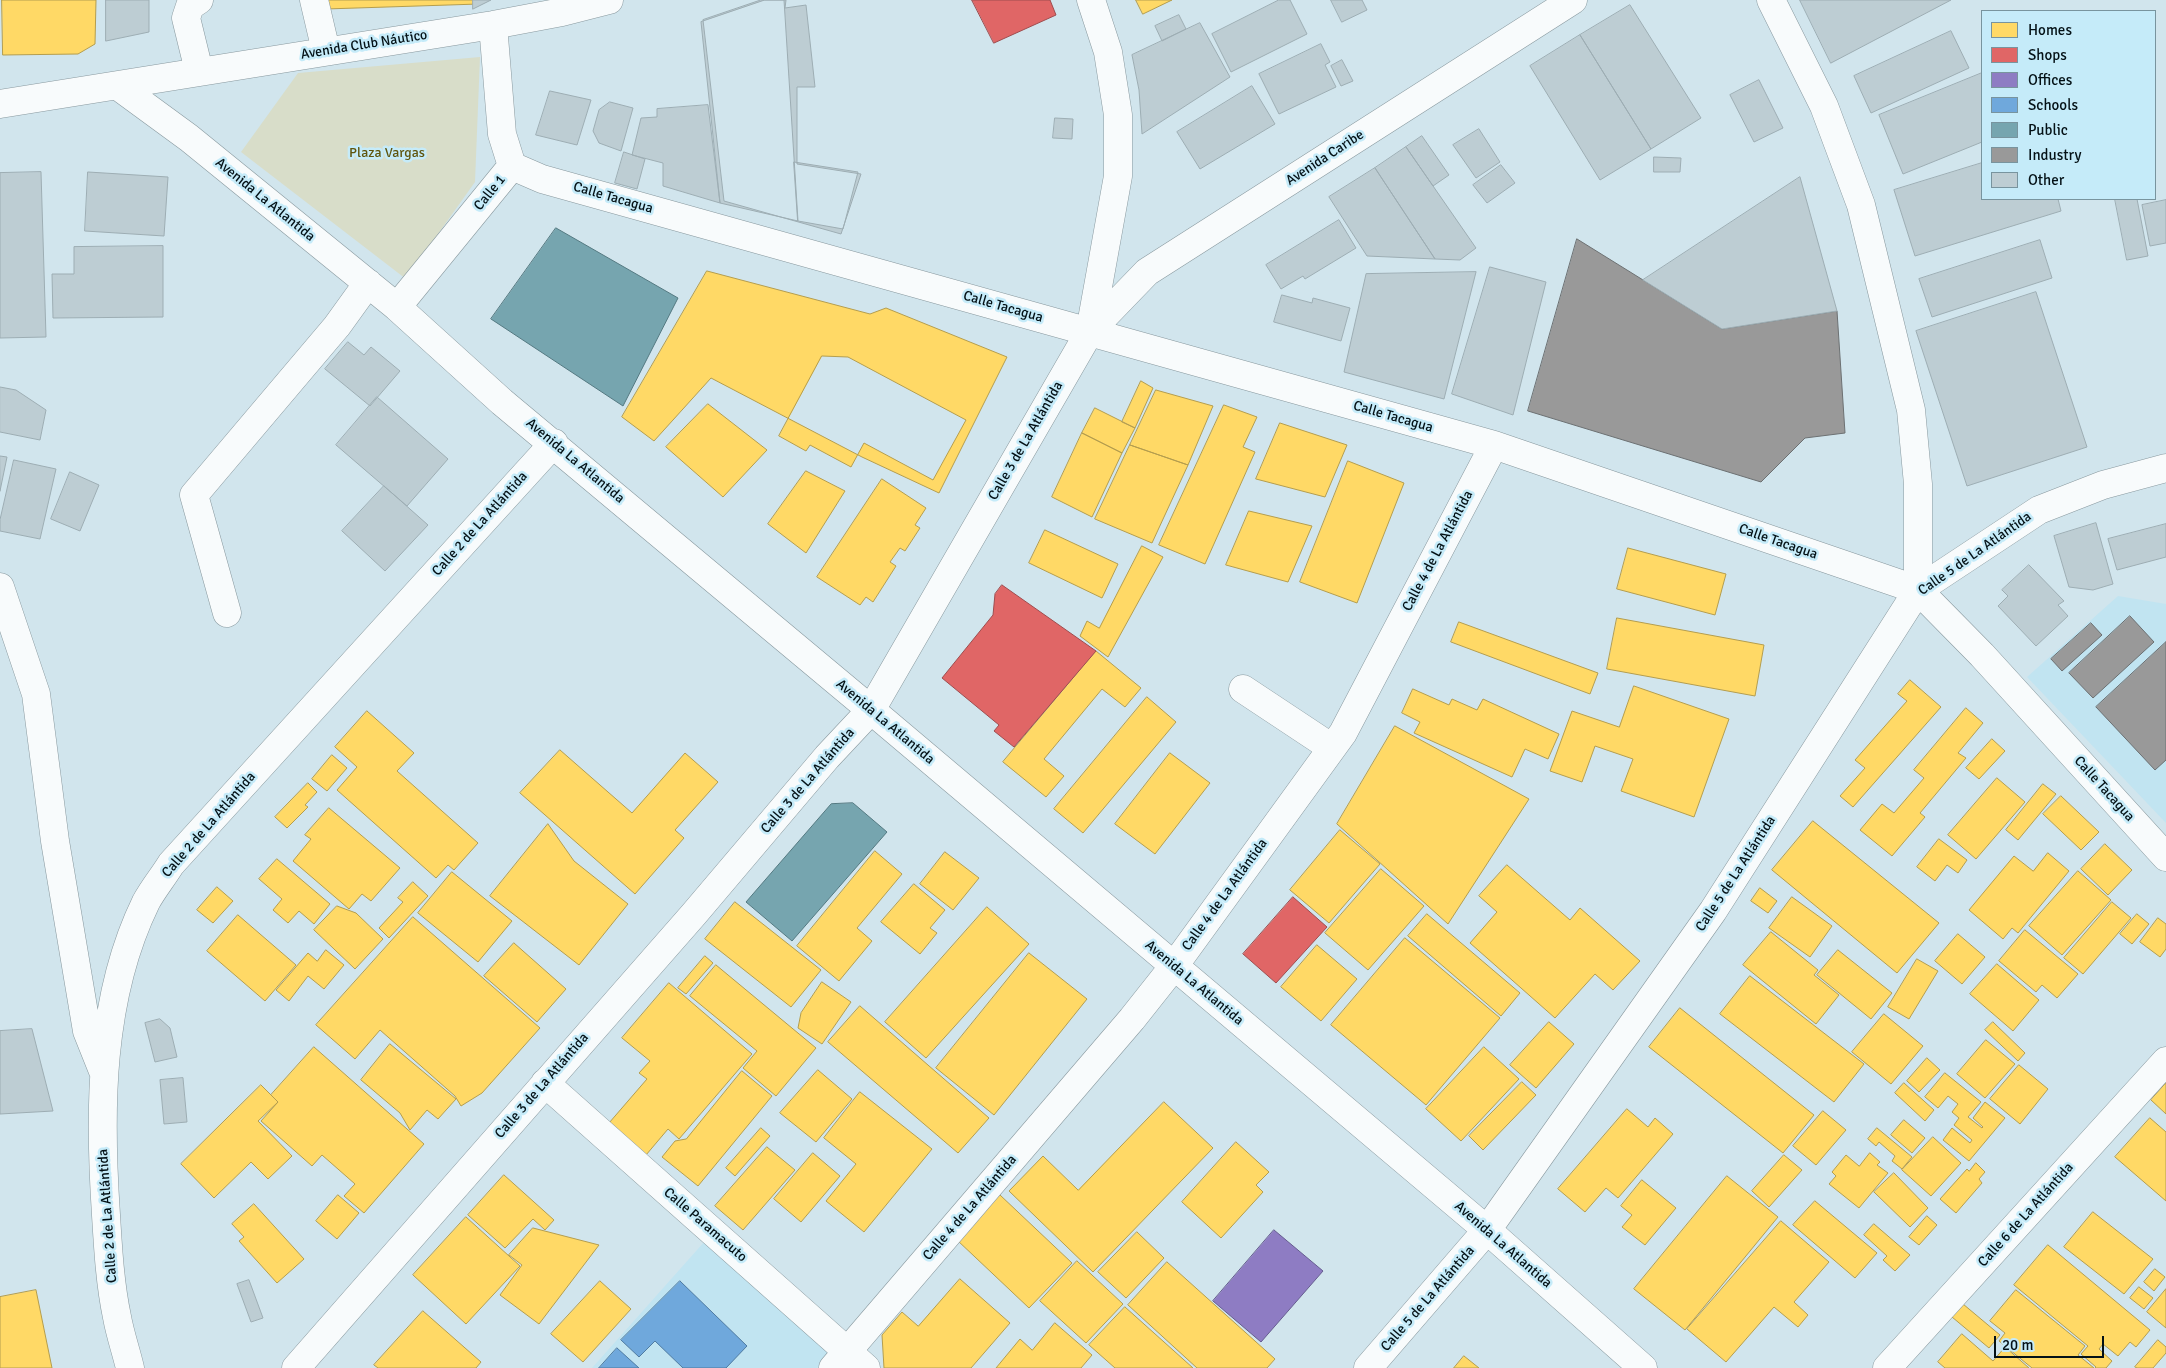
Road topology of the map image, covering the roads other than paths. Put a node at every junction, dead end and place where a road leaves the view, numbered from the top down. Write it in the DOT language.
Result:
graph roads {
  1 [pos="314,0"];
  2 [pos="609,0"];
  3 [pos="1091,0"];
  4 [pos="1573,0"];
  5 [pos="1771,0"];
  6 [pos="193,2"];
  7 [pos="562,6"];
  8 [pos="492,25"];
  9 [pos="326,51"];
  10 [pos="199,71"];
  11 [pos="118,86"];
  12 [pos="0,104"];
  13 [pos="512,166"];
  14 [pos="368,283"];
  15 [pos="397,307"];
  16 [pos="1090,331"];
  17 [pos="554,443"];
  18 [pos="1494,445"];
  19 [pos="2166,468"];
  20 [pos="0,587"];
  21 [pos="1918,590"];
  22 [pos="227,613"];
  23 [pos="1243,689"];
  24 [pos="871,710"];
  25 [pos="1332,748"];
  26 [pos="2166,857"];
  27 [pos="1174,966"];
  28 [pos="2166,1061"];
  29 [pos="103,1072"];
  30 [pos="545,1083"];
  31 [pos="1487,1230"];
  32 [pos="849,1362"];
  33 [pos="130,1368"];
  34 [pos="296,1368"];
  35 [pos="1368,1368"];
  36 [pos="1643,1368"];
  37 [pos="1887,1368"];
  1 -- 9 [label="street"];
  2 -- 7 [label="street, Avenida Club Náutico"];
  3 -- 16 [label="street, Calle 3 de La Atlántida"];
  4 -- 16 [label="street, Avenida Caribe"];
  5 -- 21 [label="street"];
  6 -- 10 [label="street"];
  7 -- 8 [label="street, Avenida Club Náutico"];
  8 -- 9 [label="street, Avenida Club Náutico"];
  8 -- 13 [label="street, Calle 1"];
  9 -- 10 [label="street, Avenida Club Náutico"];
  10 -- 11 [label="street, Avenida Club Náutico"];
  11 -- 12 [label="street, Avenida Club Náutico"];
  11 -- 14 [label="street, Avenida La Atlantida"];
  13 -- 15 [label="street, Calle 1"];
  13 -- 16 [label="street, Calle Tacagua"];
  14 -- 15 [label="street, Avenida La Atlantida"];
  14 -- 22 [label="street"];
  15 -- 17 [label="street, Avenida La Atlantida"];
  16 -- 18 [label="street, Calle Tacagua"];
  16 -- 24 [label="street, Calle 3 de La Atlántida"];
  17 -- 24 [label="street, Avenida La Atlantida"];
  17 -- 29 [label="street, Calle 2 de La Atlántida"];
  18 -- 21 [label="street, Calle Tacagua"];
  18 -- 25 [label="street, Calle 4 de La Atlántida"];
  19 -- 21 [label="street, Calle 5 de La Atlántida"];
  20 -- 29 [label="street"];
  21 -- 26 [label="street, Calle Tacagua"];
  21 -- 31 [label="street, Calle 5 de La Atlántida"];
  23 -- 25 [label="street"];
  24 -- 27 [label="street, Avenida La Atlantida"];
  24 -- 30 [label="street, Calle 3 de La Atlántida"];
  25 -- 27 [label="street, Calle 4 de La Atlántida"];
  27 -- 31 [label="street, Avenida La Atlantida"];
  27 -- 32 [label="street, Calle 4 de La Atlántida"];
  28 -- 37 [label="street, Calle 6 de La Atlántida"];
  29 -- 33 [label="street, Calle 2 de La Atlántida"];
  30 -- 32 [label="street, Calle Paramacuto"];
  30 -- 34 [label="street, Calle 3 de La Atlántida"];
  31 -- 35 [label="street, Calle 5 de La Atlántida"];
  31 -- 36 [label="street, Avenida La Atlantida"];
}
